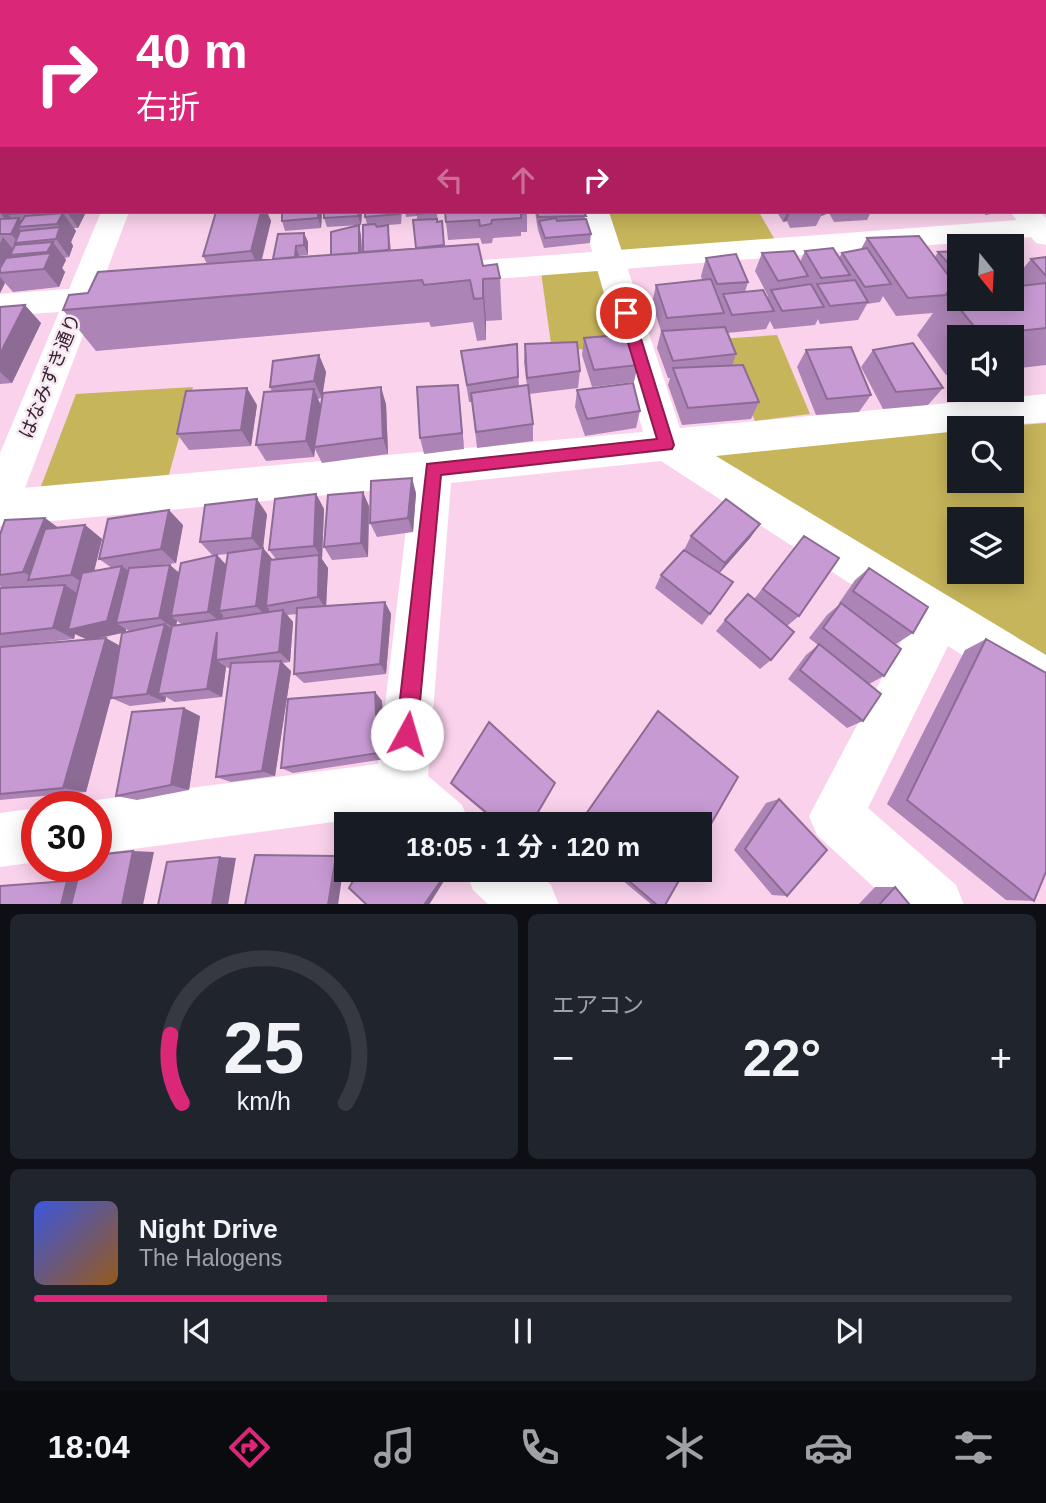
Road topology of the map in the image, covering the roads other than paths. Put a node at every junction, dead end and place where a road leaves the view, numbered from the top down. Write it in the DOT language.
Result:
graph roads {
  1 [pos="114,214"];
  2 [pos="596,214"];
  3 [pos="1039,226"];
  4 [pos="610,261"];
  5 [pos="418,274"];
  6 [pos="144,294"];
  7 [pos="80,299"];
  8 [pos="0,305"];
  9 [pos="1046,408"];
  10 [pos="666,445"];
  11 [pos="433,468"];
  12 [pos="0,501"];
  13 [pos="0,508"];
  14 [pos="940,614"];
  15 [pos="1046,682"];
  16 [pos="401,787"];
  17 [pos="429,812"];
  18 [pos="112,825"];
  19 [pos="21,837"];
  20 [pos="0,840"];
  21 [pos="505,882"];
  22 [pos="530,904"];
  23 [pos="935,904"];
  1 -- 7 [label="street, はなみずき通り"];
  2 -- 4 [label="street"];
  3 -- 4 [label="street"];
  4 -- 5 [label="street"];
  4 -- 10 [label="street"];
  6 -- 7 [label="street"];
  7 -- 8 [label="street"];
  7 -- 12 [label="street, はなみずき通り"];
  9 -- 10 [label="street"];
  10 -- 11 [label="street"];
  10 -- 14 [label="street"];
  11 -- 13 [label="street"];
  11 -- 16 [label="street"];
  14 -- 15 [label="street"];
  14 -- 23 [label="street"];
  16 -- 17 [label="street"];
  16 -- 18 [label="street"];
  19 -- 20 [label="street"];
  21 -- 22 [label="street"];
}
